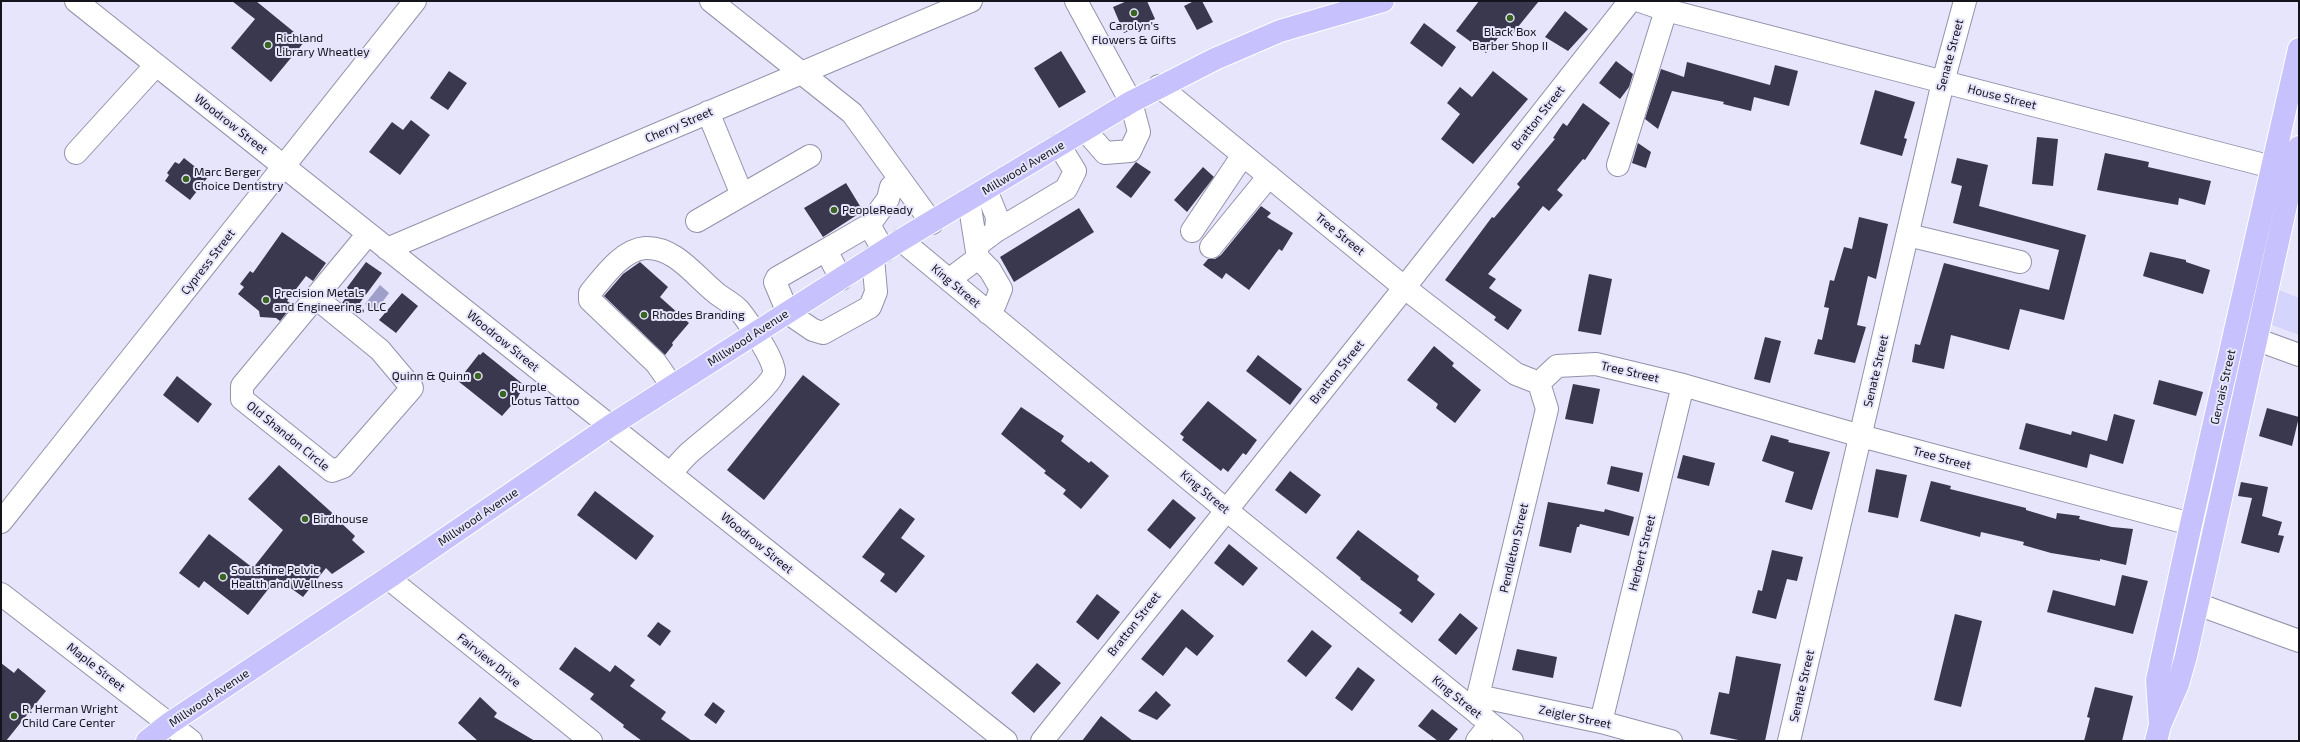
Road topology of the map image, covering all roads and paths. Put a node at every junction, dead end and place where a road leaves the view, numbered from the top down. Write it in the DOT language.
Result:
graph roads {
  1 [pos="76,1"];
  2 [pos="415,1"];
  3 [pos="711,1"];
  4 [pos="971,1"];
  5 [pos="1076,1"];
  6 [pos="1384,1"];
  7 [pos="1630,1"];
  8 [pos="1640,1"];
  9 [pos="1965,1"];
  10 [pos="1666,10"];
  11 [pos="2299,49"];
  12 [pos="156,65"];
  13 [pos="802,72"];
  14 [pos="1943,82"];
  15 [pos="1159,86"];
  16 [pos="1131,102"];
  17 [pos="708,112"];
  18 [pos="1085,130"];
  19 [pos="1060,145"];
  20 [pos="2299,148"];
  21 [pos="76,153"];
  22 [pos="1243,155"];
  23 [pos="810,156"];
  24 [pos="1618,165"];
  25 [pos="284,166"];
  26 [pos="2272,167"];
  27 [pos="1269,176"];
  28 [pos="900,179"];
  29 [pos="742,195"];
  30 [pos="978,195"];
  31 [pos="697,221"];
  32 [pos="932,223"];
  33 [pos="869,225"];
  34 [pos="996,231"];
  35 [pos="1192,231"];
  36 [pos="368,234"];
  37 [pos="1908,235"];
  38 [pos="1211,247"];
  39 [pos="387,249"];
  40 [pos="826,250"];
  41 [pos="886,250"];
  42 [pos="977,252"];
  43 [pos="2020,262"];
  44 [pos="841,279"];
  45 [pos="950,281"];
  46 [pos="1405,288"];
  47 [pos="315,297"];
  48 [pos="788,313"];
  49 [pos="988,313"];
  50 [pos="2236,332"];
  51 [pos="754,334"];
  52 [pos="2256,339"];
  53 [pos="2299,355"];
  54 [pos="1539,383"];
  55 [pos="1683,385"];
  56 [pos="672,386"];
  57 [pos="610,426"];
  58 [pos="1861,436"];
  59 [pos="670,474"];
  60 [pos="1226,509"];
  61 [pos="1,522"];
  62 [pos="2191,524"];
  63 [pos="388,578"];
  64 [pos="1,594"];
  65 [pos="2197,604"];
  66 [pos="2299,641"];
  67 [pos="1482,711"];
  68 [pos="1601,722"];
  69 [pos="170,723"];
  70 [pos="2158,733"];
  71 [pos="147,741"];
  72 [pos="191,741"];
  73 [pos="590,741"];
  74 [pos="1006,741"];
  75 [pos="1042,741"];
  76 [pos="1476,741"];
  77 [pos="1512,741"];
  78 [pos="1671,741"];
  79 [pos="1790,741"];
  1 -- 12 [label="street, Woodrow Street"];
  2 -- 25 [label="street, Cypress Street"];
  3 -- 13 [label="street"];
  4 -- 13 [label="street, Cherry Street"];
  5 -- 16 [label="street"];
  6 -- 15 [label="main road, Millwood Avenue"];
  7 -- 46 [label="street, Bratton Street"];
  8 -- 10 [label="street, House Street"];
  9 -- 14 [label="street, Senate Street"];
  10 -- 14 [label="street, House Street"];
  10 -- 24 [label="street"];
  11 -- 26 [label="main road, Gervais Street"];
  12 -- 21 [label="street"];
  12 -- 25 [label="street, Woodrow Street"];
  13 -- 17 [label="street, Cherry Street"];
  13 -- 28 [label="street"];
  14 -- 26 [label="street, House Street"];
  14 -- 37 [label="street, Senate Street"];
  15 -- 16 [label="main road, Millwood Avenue"];
  15 -- 22 [label="street, Tree Street"];
  16 -- 18 [label="main road, Millwood Avenue"];
  16 -- 18 [label="street"];
  17 -- 29 [label="street"];
  17 -- 39 [label="street, Cherry Street"];
  18 -- 19 [label="main road, Millwood Avenue"];
  19 -- 30 [label="main road, Millwood Avenue"];
  19 -- 34 [label="street"];
  20 -- 52 [label="main road, Gervais Street"];
  22 -- 27 [label="street, Tree Street"];
  22 -- 35 [label="street"];
  23 -- 29 [label="street"];
  25 -- 36 [label="street, Woodrow Street"];
  25 -- 61 [label="street, Cypress Street"];
  26 -- 50 [label="main road, Gervais Street"];
  27 -- 38 [label="street"];
  27 -- 46 [label="street, Tree Street"];
  28 -- 32 [label="street"];
  28 -- 33 [label="street"];
  29 -- 31 [label="street"];
  30 -- 32 [label="main road, Millwood Avenue"];
  30 -- 34 [label="street"];
  30 -- 42 [label="street"];
  32 -- 41 [label="main road, Millwood Avenue"];
  33 -- 40 [label="street"];
  33 -- 41 [label="street"];
  34 -- 42 [label="street"];
  36 -- 39 [label="street, Woodrow Street"];
  36 -- 47 [label="street, Old Shandon Circle"];
  37 -- 43 [label="street"];
  37 -- 58 [label="street, Senate Street"];
  39 -- 57 [label="street, Woodrow Street"];
  40 -- 44 [label="street"];
  40 -- 48 [label="street"];
  41 -- 44 [label="main road, Millwood Avenue"];
  41 -- 45 [label="street, King Street"];
  41 -- 48 [label="street"];
  42 -- 45 [label="street"];
  42 -- 49 [label="street"];
  44 -- 48 [label="main road, Millwood Avenue"];
  45 -- 49 [label="street, King Street"];
  46 -- 54 [label="street, Tree Street"];
  46 -- 60 [label="street, Bratton Street"];
  47 -- 47 [label="street, Old Shandon Circle"];
  48 -- 51 [label="main road, Millwood Avenue"];
  49 -- 60 [label="street, King Street"];
  50 -- 52 [label="street"];
  50 -- 62 [label="main road, Gervais Street"];
  51 -- 56 [label="main road, Millwood Avenue"];
  51 -- 56 [label="street"];
  51 -- 59 [label="street"];
  52 -- 53 [label="street"];
  52 -- 65 [label="main road, Gervais Street"];
  54 -- 55 [label="street, Tree Street"];
  54 -- 67 [label="street, Pendleton Street"];
  55 -- 58 [label="street, Tree Street"];
  55 -- 68 [label="street, Herbert Street"];
  56 -- 57 [label="main road, Millwood Avenue"];
  57 -- 59 [label="street, Woodrow Street"];
  57 -- 63 [label="main road, Millwood Avenue"];
  58 -- 62 [label="street, Tree Street"];
  58 -- 79 [label="street, Senate Street"];
  59 -- 74 [label="street, Woodrow Street"];
  60 -- 67 [label="street, King Street"];
  60 -- 75 [label="street, Bratton Street"];
  62 -- 70 [label="main road, Gervais Street"];
  63 -- 69 [label="main road, Millwood Avenue"];
  63 -- 73 [label="street, Fairview Drive"];
  64 -- 69 [label="street, Maple Street"];
  65 -- 66 [label="street"];
  65 -- 70 [label="main road, Gervais Street"];
  67 -- 68 [label="street, Zeigler Street"];
  67 -- 76 [label="street"];
  67 -- 77 [label="street, King Street"];
  68 -- 78 [label="street, Zeigler Street"];
  69 -- 71 [label="main road, Millwood Avenue"];
  69 -- 72 [label="street, Maple Street"];
}
